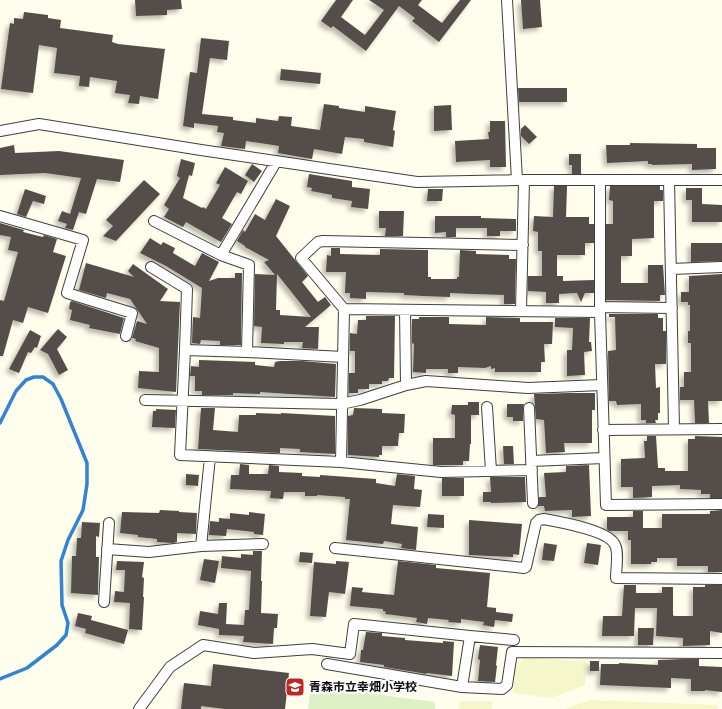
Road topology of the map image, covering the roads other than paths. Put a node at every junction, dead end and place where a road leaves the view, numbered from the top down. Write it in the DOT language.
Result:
graph roads {
  1 [pos="507,0"];
  2 [pos="0,131"];
  3 [pos="276,162"];
  4 [pos="521,180"];
  5 [pos="600,180"];
  6 [pos="669,180"];
  7 [pos="722,180"];
  8 [pos="0,216"];
  9 [pos="154,221"];
  10 [pos="523,245"];
  11 [pos="221,255"];
  12 [pos="151,267"];
  13 [pos="722,267"];
  14 [pos="671,269"];
  15 [pos="344,308"];
  16 [pos="672,308"];
  17 [pos="600,309"];
  18 [pos="405,310"];
  19 [pos="521,310"];
  20 [pos="126,336"];
  21 [pos="185,350"];
  22 [pos="247,352"];
  23 [pos="343,356"];
  24 [pos="406,385"];
  25 [pos="602,385"];
  26 [pos="145,400"];
  27 [pos="183,401"];
  28 [pos="342,404"];
  29 [pos="487,407"];
  30 [pos="529,408"];
  31 [pos="674,429"];
  32 [pos="722,429"];
  33 [pos="603,430"];
  34 [pos="210,457"];
  35 [pos="604,458"];
  36 [pos="341,462"];
  37 [pos="531,466"];
  38 [pos="491,471"];
  39 [pos="533,503"];
  40 [pos="722,504"];
  41 [pos="109,522"];
  42 [pos="263,544"];
  43 [pos="202,546"];
  44 [pos="335,548"];
  45 [pos="107,549"];
  46 [pos="722,579"];
  47 [pos="104,602"];
  48 [pos="470,636"];
  49 [pos="514,640"];
  50 [pos="722,653"];
  51 [pos="327,664"];
  52 [pos="462,687"];
  53 [pos="139,709"];
  1 -- 4 [label="street"];
  2 -- 3 [label="street"];
  3 -- 4 [label="street"];
  3 -- 11 [label="street"];
  4 -- 5 [label="street"];
  4 -- 10 [label="street"];
  5 -- 6 [label="street"];
  5 -- 17 [label="street"];
  6 -- 7 [label="street"];
  6 -- 14 [label="street"];
  8 -- 20 [label="street"];
  9 -- 11 [label="street"];
  10 -- 15 [label="street"];
  10 -- 19 [label="street"];
  11 -- 22 [label="street"];
  12 -- 21 [label="street"];
  13 -- 14 [label="street"];
  14 -- 16 [label="street"];
  15 -- 18 [label="street"];
  15 -- 23 [label="street"];
  16 -- 17 [label="street"];
  16 -- 31 [label="street"];
  17 -- 19 [label="street"];
  17 -- 25 [label="street"];
  18 -- 19 [label="street"];
  18 -- 24 [label="street"];
  21 -- 22 [label="street"];
  21 -- 27 [label="street"];
  22 -- 23 [label="street"];
  23 -- 28 [label="street"];
  24 -- 25 [label="street"];
  24 -- 28 [label="street"];
  25 -- 33 [label="street"];
  26 -- 27 [label="street"];
  27 -- 28 [label="street"];
  27 -- 34 [label="street"];
  28 -- 36 [label="street"];
  29 -- 38 [label="street"];
  30 -- 37 [label="street"];
  31 -- 32 [label="street"];
  31 -- 33 [label="street"];
  33 -- 35 [label="street"];
  34 -- 36 [label="street"];
  34 -- 43 [label="street"];
  35 -- 37 [label="street"];
  35 -- 40 [label="street"];
  36 -- 38 [label="street"];
  37 -- 38 [label="street"];
  37 -- 39 [label="street"];
  41 -- 45 [label="street"];
  42 -- 43 [label="street"];
  43 -- 45 [label="street"];
  44 -- 46 [label="street"];
  45 -- 47 [label="street"];
  48 -- 49 [label="street"];
  48 -- 52 [label="street"];
  48 -- 53 [label="street"];
  50 -- 52 [label="street"];
  51 -- 52 [label="street"];
}
